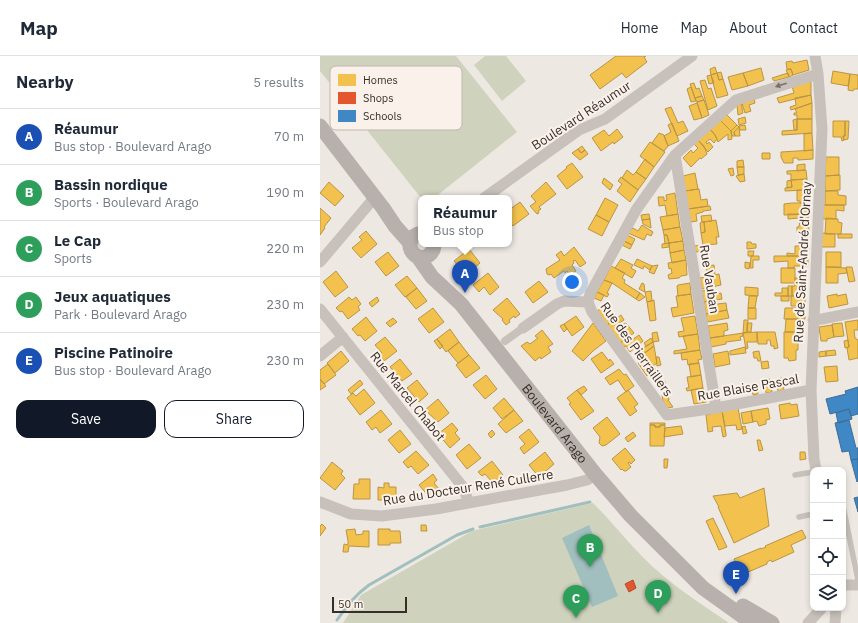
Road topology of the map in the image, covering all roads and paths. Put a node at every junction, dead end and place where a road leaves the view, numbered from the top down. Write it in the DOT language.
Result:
graph roads {
  1 [pos="692,56"];
  2 [pos="815,56"];
  3 [pos="818,74"];
  4 [pos="320,126"];
  5 [pos="675,155"];
  6 [pos="488,195"];
  7 [pos="379,202"];
  8 [pos="417,236"];
  9 [pos="433,247"];
  10 [pos="434,247"];
  11 [pos="418,256"];
  12 [pos="320,262"];
  13 [pos="449,291"];
  14 [pos="588,302"];
  15 [pos="320,309"];
  16 [pos="858,312"];
  17 [pos="813,320"];
  18 [pos="523,328"];
  19 [pos="343,337"];
  20 [pos="505,341"];
  21 [pos="320,356"];
  22 [pos="810,390"];
  23 [pos="716,408"];
  24 [pos="667,415"];
  25 [pos="815,467"];
  26 [pos="810,471"];
  27 [pos="596,474"];
  28 [pos="795,475"];
  29 [pos="320,502"];
  30 [pos="469,503"];
  31 [pos="810,515"];
  32 [pos="799,517"];
  33 [pos="846,521"];
  34 [pos="666,551"];
  35 [pos="858,580"];
  36 [pos="846,585"];
  37 [pos="858,585"];
  38 [pos="819,611"];
  39 [pos="836,611"];
  40 [pos="752,623"];
  41 [pos="772,623"];
  42 [pos="808,623"];
  43 [pos="835,623"];
  1 -- 6 [label="street, Boulevard Réaumur"];
  2 -- 3 [label="street, Rue de Saint-André d'Ornay"];
  3 -- 5 [label="street, Rue des Pierraillers, one-way"];
  3 -- 17 [label="street, Rue de Saint-André d'Ornay"];
  4 -- 7 [label="main road"];
  5 -- 14 [label="street, Rue des Pierraillers"];
  5 -- 23 [label="street, Rue Vauban"];
  7 -- 8 [label="main road"];
  7 -- 12 [label="street"];
  8 -- 11 [label="main road, Boulevard Arago"];
  9 -- 11 [label="main road"];
  10 -- 13 [label="main road, Boulevard Arago"];
  11 -- 13 [label="main road, Boulevard Arago"];
  13 -- 27 [label="main road, Boulevard Arago"];
  14 -- 18 [label="street"];
  14 -- 24 [label="street, Rue des Pierraillers"];
  15 -- 19 [label="street, Rue Marcel Chabot"];
  16 -- 17 [label="street"];
  17 -- 22 [label="street, Rue de Saint-André d'Ornay"];
  18 -- 20 [label="street"];
  19 -- 21 [label="street"];
  19 -- 30 [label="street, Rue Marcel Chabot"];
  22 -- 23 [label="street, Rue Blaise Pascal"];
  22 -- 25 [label="street, Rue de Saint-André d'Ornay"];
  23 -- 24 [label="street, Rue Blaise Pascal"];
  26 -- 28 [label="lane"];
  27 -- 30 [label="street, Rue du Docteur René Cullerre"];
  27 -- 34 [label="main road, Boulevard Arago"];
  29 -- 30 [label="street, Rue du Docteur René Cullerre"];
  31 -- 32 [label="lane"];
  33 -- 35 [label="lane"];
  34 -- 40 [label="main road, Boulevard Arago"];
  34 -- 41 [label="main road, Boulevard Arago"];
  36 -- 37 [label="street"];
  38 -- 42 [label="street"];
  39 -- 43 [label="street"];
}
